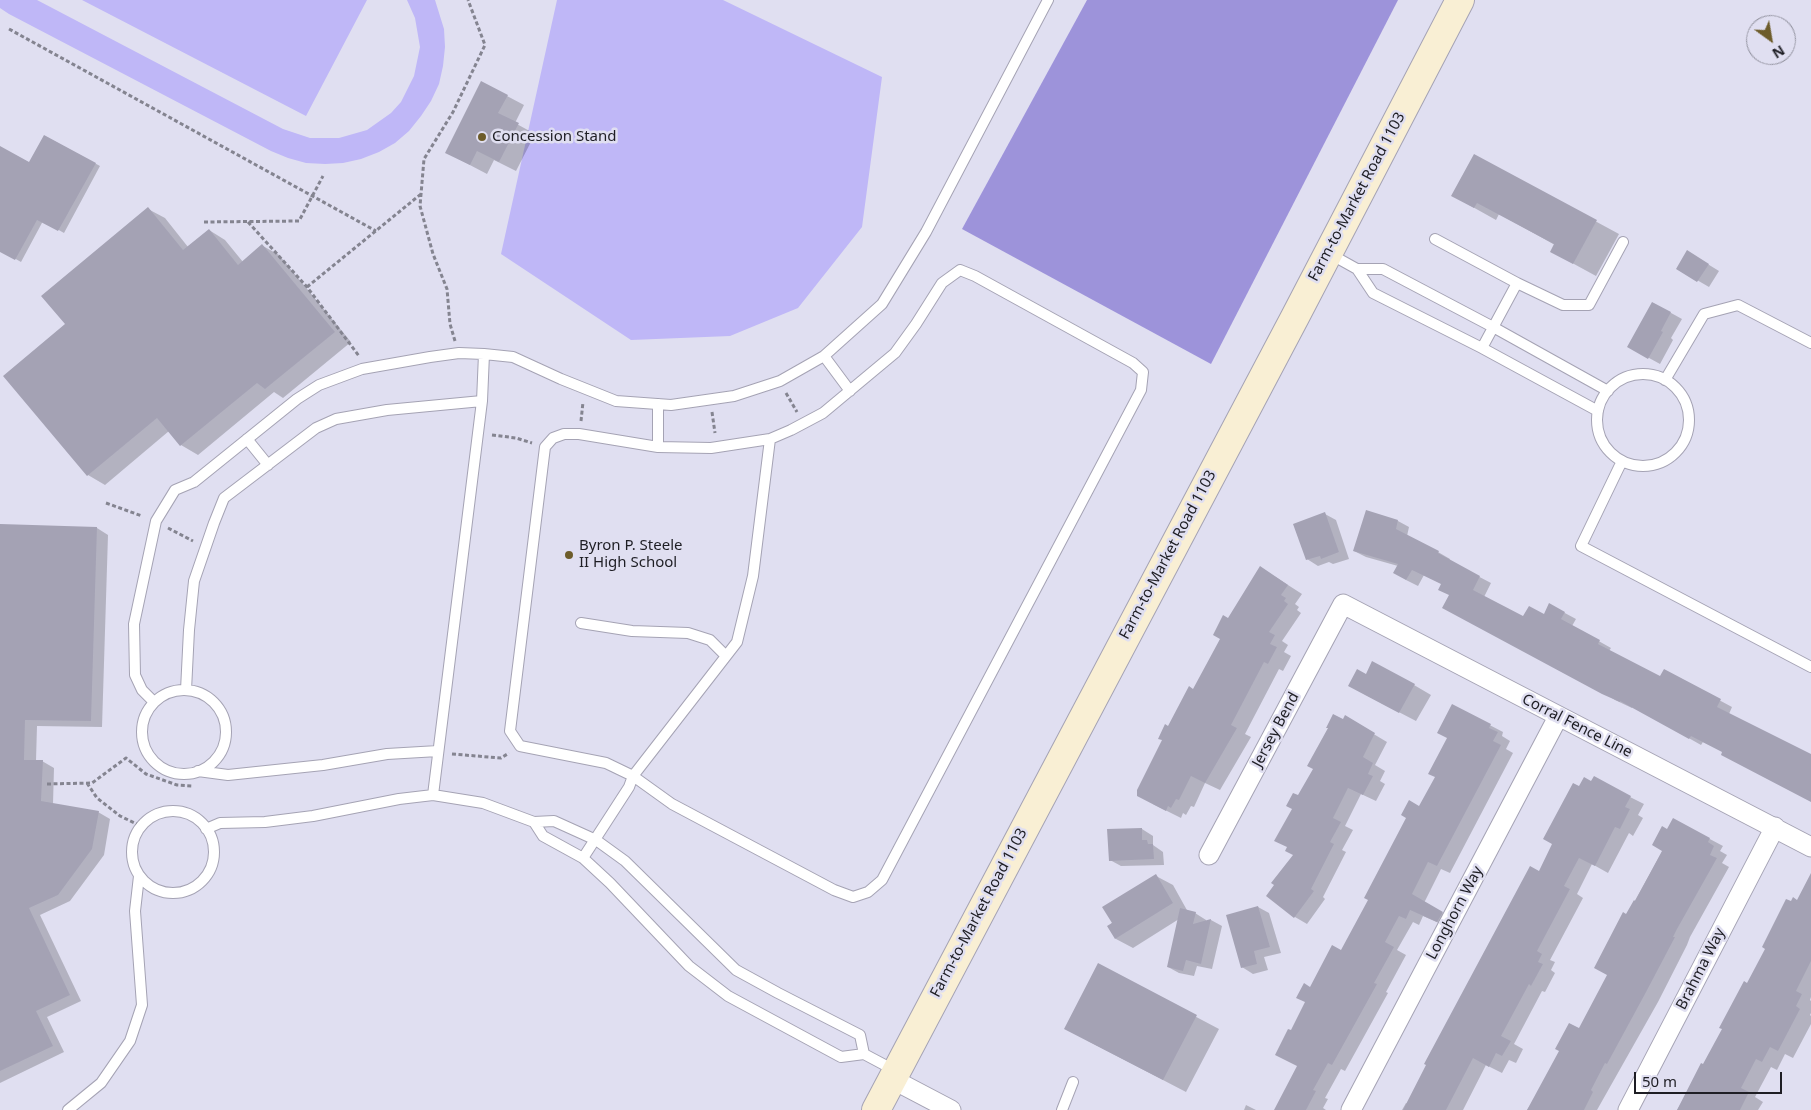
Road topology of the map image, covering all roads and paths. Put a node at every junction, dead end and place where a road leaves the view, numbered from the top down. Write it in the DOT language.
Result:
graph roads {
  1 [pos="468,0"];
  2 [pos="1048,0"];
  3 [pos="1460,0"];
  4 [pos="9,29"];
  5 [pos="323,176"];
  6 [pos="422,194"];
  7 [pos="313,196"];
  8 [pos="204,222"];
  9 [pos="248,222"];
  10 [pos="376,231"];
  11 [pos="1435,239"];
  12 [pos="1623,242"];
  13 [pos="1327,252"];
  14 [pos="1357,269"];
  15 [pos="1517,283"];
  16 [pos="307,287"];
  17 [pos="1493,327"];
  18 [pos="1811,343"];
  19 [pos="1482,348"];
  20 [pos="459,353"];
  21 [pos="484,354"];
  22 [pos="824,356"];
  23 [pos="362,369"];
  24 [pos="1666,380"];
  25 [pos="780,381"];
  26 [pos="584,389"];
  27 [pos="850,390"];
  28 [pos="1608,391"];
  29 [pos="710,400"];
  30 [pos="482,402"];
  31 [pos="658,404"];
  32 [pos="1598,412"];
  33 [pos="804,422"];
  34 [pos="478,432"];
  35 [pos="580,434"];
  36 [pos="247,439"];
  37 [pos="770,439"];
  38 [pos="545,447"];
  39 [pos="658,447"];
  40 [pos="711,448"];
  41 [pos="1622,461"];
  42 [pos="268,465"];
  43 [pos="1343,604"];
  44 [pos="581,623"];
  45 [pos="726,656"];
  46 [pos="1811,667"];
  47 [pos="186,690"];
  48 [pos="154,702"];
  49 [pos="1558,717"];
  50 [pos="438,751"];
  51 [pos="198,772"];
  52 [pos="634,776"];
  53 [pos="87,783"];
  54 [pos="433,795"];
  55 [pos="534,822"];
  56 [pos="141,826"];
  57 [pos="1775,827"];
  58 [pos="206,829"];
  59 [pos="596,840"];
  60 [pos="1811,847"];
  61 [pos="1208,856"];
  62 [pos="583,858"];
  63 [pos="139,876"];
  64 [pos="864,1054"];
  65 [pos="894,1075"];
  66 [pos="1073,1082"];
  67 [pos="68,1110"];
  68 [pos="876,1110"];
  69 [pos="951,1110"];
  70 [pos="1062,1110"];
  71 [pos="1351,1110"];
  72 [pos="1628,1110"];
  1 -- 6 [label="path"];
  2 -- 22 [label="lane"];
  3 -- 13 [label="main road, Farm-to-Market Road 1103"];
  4 -- 7 [label="path"];
  5 -- 7 [label="path"];
  6 -- 10 [label="path"];
  6 -- 20 [label="path"];
  7 -- 9 [label="path"];
  7 -- 10 [label="path"];
  8 -- 9 [label="path"];
  9 -- 16 [label="path"];
  10 -- 16 [label="path"];
  11 -- 15 [label="lane"];
  12 -- 15 [label="lane"];
  13 -- 14 [label="lane"];
  13 -- 65 [label="main road, Farm-to-Market Road 1103"];
  14 -- 17 [label="lane"];
  14 -- 19 [label="lane"];
  15 -- 17 [label="lane"];
  16 -- 23 [label="path"];
  17 -- 19 [label="lane"];
  17 -- 28 [label="lane"];
  18 -- 24 [label="lane"];
  19 -- 32 [label="lane"];
  20 -- 21 [label="lane"];
  20 -- 23 [label="lane"];
  21 -- 26 [label="lane"];
  21 -- 30 [label="lane"];
  22 -- 25 [label="lane"];
  22 -- 27 [label="lane"];
  23 -- 36 [label="lane"];
  24 -- 28 [label="lane"];
  24 -- 41 [label="lane"];
  25 -- 29 [label="lane"];
  25 -- 33 [label="path"];
  26 -- 31 [label="lane"];
  26 -- 35 [label="path"];
  27 -- 33 [label="lane"];
  27 -- 52 [label="lane"];
  28 -- 32 [label="lane"];
  29 -- 31 [label="lane"];
  29 -- 40 [label="path"];
  30 -- 34 [label="lane"];
  30 -- 42 [label="lane"];
  31 -- 39 [label="lane"];
  32 -- 41 [label="lane"];
  33 -- 37 [label="lane"];
  34 -- 38 [label="path"];
  34 -- 50 [label="lane"];
  35 -- 38 [label="lane"];
  35 -- 39 [label="lane"];
  36 -- 42 [label="lane"];
  36 -- 48 [label="lane"];
  37 -- 40 [label="lane"];
  37 -- 45 [label="lane"];
  38 -- 52 [label="lane"];
  39 -- 40 [label="lane"];
  41 -- 46 [label="lane"];
  42 -- 47 [label="lane"];
  43 -- 49 [label="street, Corral Fence Line"];
  43 -- 61 [label="street, Jersey Bend"];
  44 -- 45 [label="lane"];
  45 -- 52 [label="lane"];
  47 -- 48 [label="lane"];
  47 -- 51 [label="lane"];
  48 -- 51 [label="lane"];
  49 -- 57 [label="street, Corral Fence Line"];
  49 -- 71 [label="street, Longhorn Way"];
  50 -- 51 [label="lane"];
  50 -- 54 [label="lane"];
  52 -- 59 [label="lane"];
  53 -- 56 [label="path"];
  54 -- 55 [label="lane"];
  54 -- 58 [label="lane"];
  55 -- 59 [label="lane"];
  55 -- 62 [label="lane"];
  56 -- 58 [label="lane"];
  56 -- 63 [label="lane"];
  57 -- 60 [label="street, Corral Fence Line"];
  57 -- 72 [label="street, Brahma Way"];
  58 -- 63 [label="lane"];
  59 -- 62 [label="lane"];
  59 -- 64 [label="lane"];
  62 -- 64 [label="lane"];
  63 -- 67 [label="lane"];
  64 -- 65 [label="lane"];
  65 -- 68 [label="main road, Farm-to-Market Road 1103"];
  65 -- 69 [label="street"];
  66 -- 70 [label="lane"];
}
